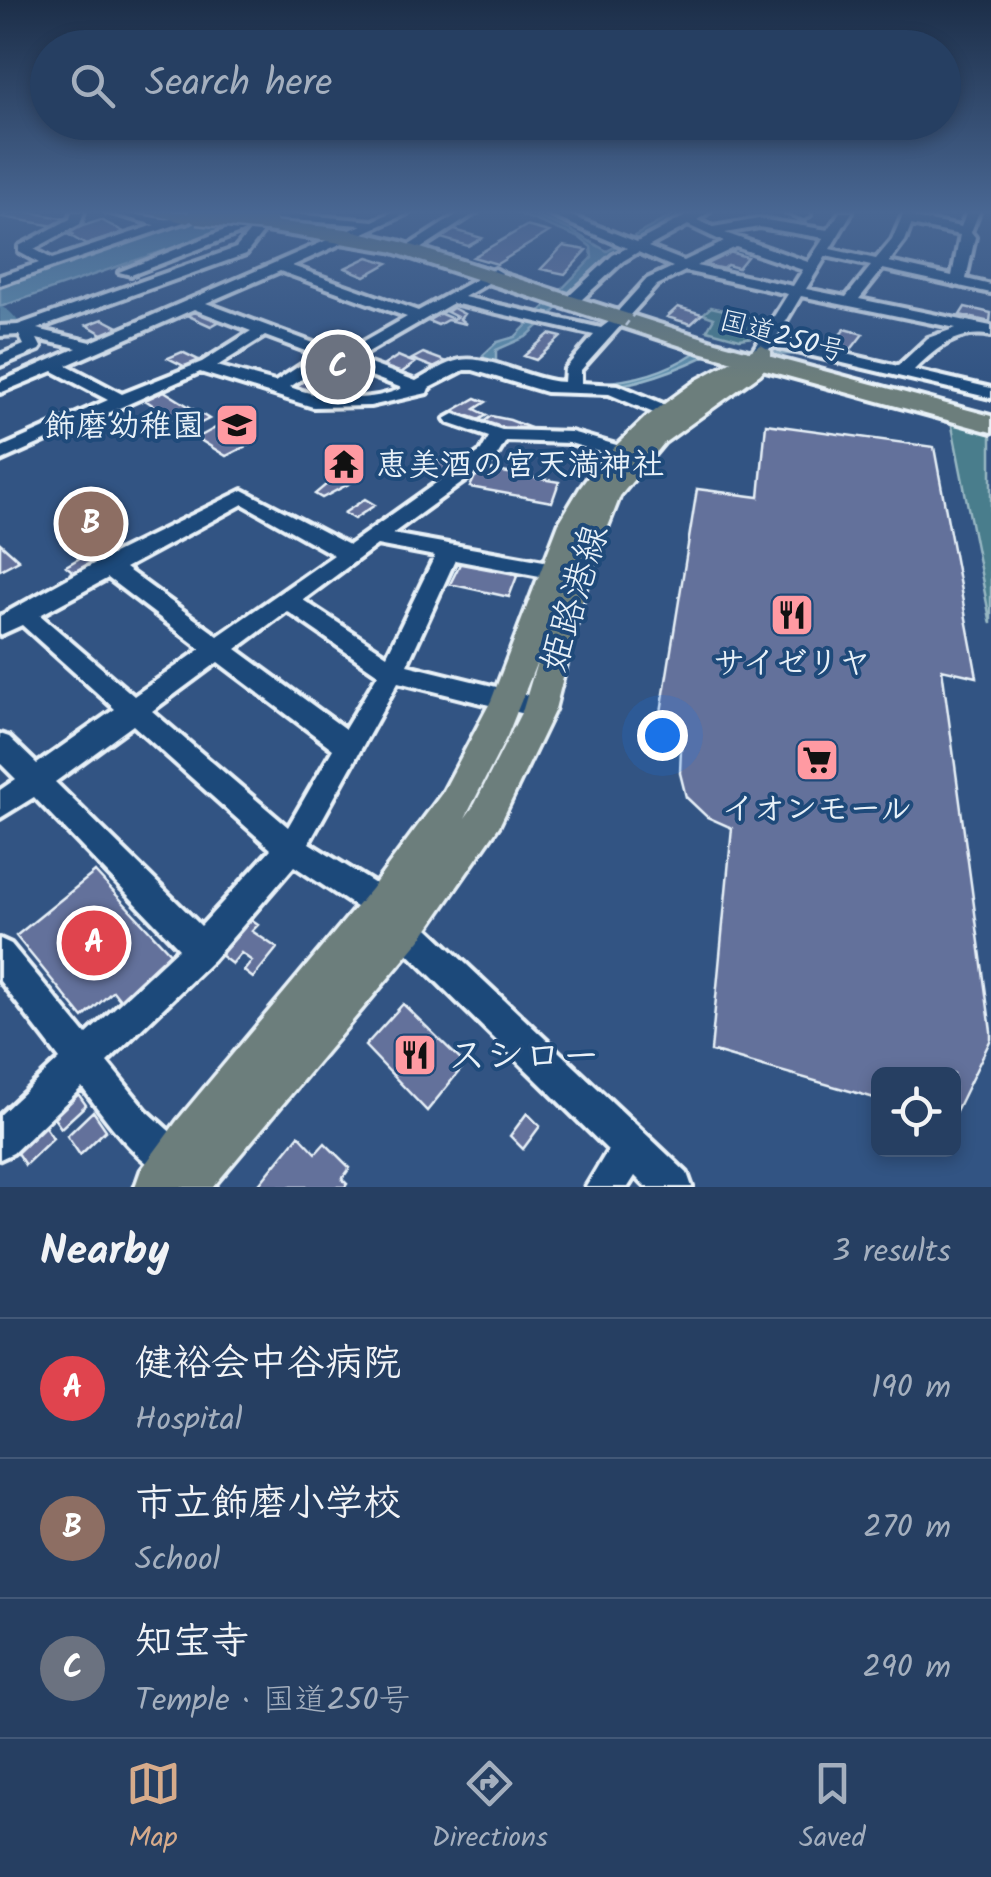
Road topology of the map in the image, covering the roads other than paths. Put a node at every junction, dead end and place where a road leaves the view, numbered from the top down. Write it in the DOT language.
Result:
graph roads {
  1 [pos="40,267"];
  2 [pos="138,267"];
  3 [pos="196,267"];
  4 [pos="277,267"];
  5 [pos="284,267"];
  6 [pos="465,267"];
  7 [pos="471,267"];
  8 [pos="604,267"];
  9 [pos="681,267"];
  10 [pos="690,267"];
  11 [pos="877,267"];
  12 [pos="900,267"];
  13 [pos="962,267"];
  14 [pos="812,268"];
  15 [pos="490,275"];
  16 [pos="0,281"];
  17 [pos="958,281"];
  18 [pos="150,284"];
  19 [pos="991,289"];
  20 [pos="798,291"];
  21 [pos="450,298"];
  22 [pos="560,298"];
  23 [pos="850,300"];
  24 [pos="192,304"];
  25 [pos="418,316"];
  26 [pos="622,319"];
  27 [pos="970,326"];
  28 [pos="265,329"];
  29 [pos="991,331"];
  30 [pos="0,332"];
  31 [pos="23,332"];
  32 [pos="96,348"];
  33 [pos="760,352"];
  34 [pos="339,355"];
  35 [pos="0,361"];
  36 [pos="56,366"];
  37 [pos="206,366"];
  38 [pos="904,370"];
  39 [pos="572,384"];
  40 [pos="0,388"];
  41 [pos="277,388"];
  42 [pos="420,388"];
  43 [pos="991,393"];
  44 [pos="123,401"];
  45 [pos="662,410"];
  46 [pos="991,412"];
  47 [pos="454,419"];
  48 [pos="991,424"];
  49 [pos="500,435"];
  50 [pos="620,452"];
  51 [pos="0,455"];
  52 [pos="375,538"];
  53 [pos="448,552"];
  54 [pos="350,554"];
  55 [pos="106,566"];
  56 [pos="565,573"];
  57 [pos="287,600"];
  58 [pos="11,620"];
  59 [pos="217,651"];
  60 [pos="392,672"];
  61 [pos="506,699"];
  62 [pos="539,709"];
  63 [pos="131,712"];
  64 [pos="0,745"];
  65 [pos="351,748"];
  66 [pos="35,781"];
  67 [pos="0,806"];
  68 [pos="291,848"];
  69 [pos="394,916"];
  70 [pos="202,950"];
  71 [pos="0,955"];
  72 [pos="85,1062"];
  73 [pos="0,1140"];
  74 [pos="632,1148"];
  75 [pos="172,1178"];
  76 [pos="606,1187"];
  77 [pos="673,1187"];
  1 -- 16 [label="street"];
  2 -- 18 [label="street"];
  3 -- 18 [label="street"];
  4 -- 24 [label="street"];
  5 -- 25 [label="street"];
  6 -- 15 [label="highway, 国道250号"];
  7 -- 15 [label="highway, 国道250号"];
  8 -- 22 [label="street"];
  9 -- 26 [label="street"];
  10 -- 20 [label="street"];
  11 -- 23 [label="street"];
  12 -- 17 [label="street"];
  13 -- 17 [label="street"];
  14 -- 20 [label="street"];
  15 -- 21 [label="street"];
  15 -- 22 [label="highway, 国道250号"];
  17 -- 19 [label="street"];
  18 -- 24 [label="street"];
  18 -- 31 [label="street"];
  20 -- 23 [label="street"];
  20 -- 33 [label="street"];
  21 -- 25 [label="street"];
  21 -- 26 [label="street"];
  22 -- 26 [label="highway, 国道250号"];
  23 -- 27 [label="street"];
  24 -- 28 [label="street"];
  24 -- 32 [label="street"];
  25 -- 34 [label="street"];
  26 -- 33 [label="highway, 国道250号"];
  26 -- 39 [label="street"];
  27 -- 29 [label="street"];
  27 -- 38 [label="street"];
  28 -- 34 [label="street"];
  28 -- 37 [label="street"];
  30 -- 31 [label="street"];
  31 -- 32 [label="street"];
  31 -- 35 [label="street"];
  32 -- 36 [label="street"];
  33 -- 38 [label="street"];
  33 -- 45 [label="main road, 姫路港線"];
  33 -- 46 [label="highway, 国道250号"];
  33 -- 48 [label="highway, 国道250号"];
  33 -- 56 [label="main road, 姫路港線"];
  34 -- 41 [label="street"];
  34 -- 42 [label="street"];
  36 -- 40 [label="street"];
  36 -- 44 [label="street"];
  37 -- 41 [label="street"];
  37 -- 44 [label="street"];
  38 -- 43 [label="street"];
  39 -- 42 [label="street"];
  39 -- 45 [label="street"];
  41 -- 42 [label="street"];
  44 -- 51 [label="street"];
  45 -- 50 [label="main road, 姫路港線"];
  47 -- 49 [label="street"];
  49 -- 50 [label="street"];
  49 -- 52 [label="street"];
  50 -- 56 [label="main road, 姫路港線"];
  52 -- 53 [label="street"];
  52 -- 54 [label="street"];
  53 -- 56 [label="street"];
  53 -- 60 [label="street"];
  54 -- 55 [label="street"];
  54 -- 57 [label="street"];
  55 -- 58 [label="street"];
  55 -- 59 [label="street"];
  56 -- 61 [label="main road, 姫路港線"];
  56 -- 62 [label="main road, 姫路港線"];
  57 -- 59 [label="street"];
  57 -- 60 [label="street"];
  58 -- 63 [label="street"];
  59 -- 63 [label="street"];
  59 -- 65 [label="street"];
  60 -- 61 [label="street"];
  60 -- 65 [label="street"];
  61 -- 62 [label="street"];
  61 -- 69 [label="main road, 姫路港線"];
  62 -- 69 [label="main road, 姫路港線"];
  63 -- 66 [label="street"];
  63 -- 68 [label="street"];
  64 -- 66 [label="street"];
  65 -- 68 [label="street"];
  66 -- 67 [label="street"];
  66 -- 70 [label="street"];
  68 -- 69 [label="street"];
  68 -- 70 [label="street"];
  69 -- 74 [label="street"];
  69 -- 75 [label="main road, 姫路港線"];
  70 -- 72 [label="street"];
  71 -- 72 [label="street"];
  72 -- 73 [label="street"];
  72 -- 75 [label="street"];
  74 -- 76 [label="street"];
  74 -- 77 [label="street"];
}
